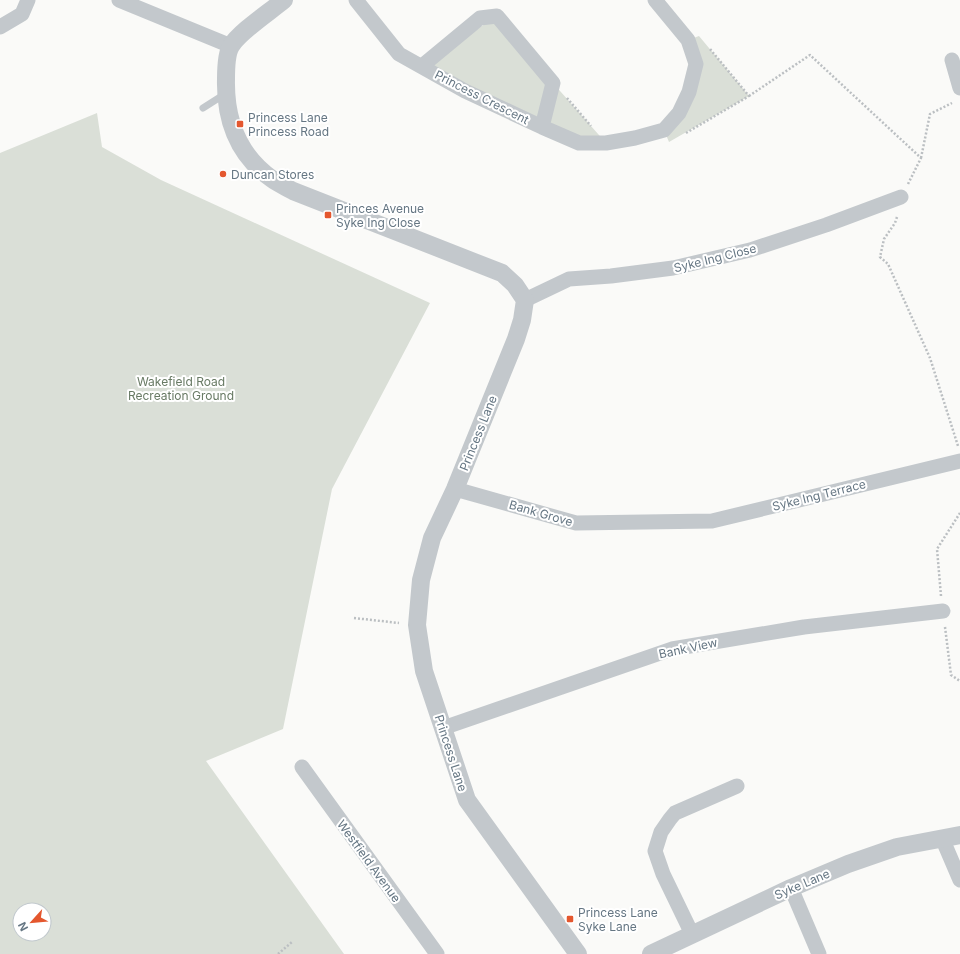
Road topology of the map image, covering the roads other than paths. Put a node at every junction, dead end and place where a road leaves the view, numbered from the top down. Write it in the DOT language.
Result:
graph roads {
  1 [pos="28,0"];
  2 [pos="119,0"];
  3 [pos="284,0"];
  4 [pos="356,0"];
  5 [pos="655,0"];
  6 [pos="0,27"];
  7 [pos="230,46"];
  8 [pos="952,60"];
  9 [pos="422,66"];
  10 [pos="960,85"];
  11 [pos="226,94"];
  12 [pos="203,108"];
  13 [pos="542,127"];
  14 [pos="901,197"];
  15 [pos="525,300"];
  16 [pos="960,461"];
  17 [pos="455,489"];
  18 [pos="676,522"];
  19 [pos="943,612"];
  20 [pos="443,728"];
  21 [pos="302,768"];
  22 [pos="737,786"];
  23 [pos="960,835"];
  24 [pos="942,838"];
  25 [pos="960,880"];
  26 [pos="791,888"];
  27 [pos="692,934"];
  28 [pos="437,954"];
  29 [pos="578,954"];
  30 [pos="651,954"];
  31 [pos="819,954"];
  1 -- 6 [label="street"];
  2 -- 7 [label="street"];
  3 -- 7 [label="street"];
  4 -- 9 [label="street, Princess Crescent"];
  5 -- 13 [label="street, Princess Crescent"];
  7 -- 11 [label="street"];
  8 -- 10 [label="street"];
  9 -- 13 [label="street, Princess Crescent"];
  9 -- 13 [label="street, Princess Crescent"];
  11 -- 12 [label="lane"];
  11 -- 15 [label="street"];
  14 -- 15 [label="street, Syke Ing Close"];
  15 -- 17 [label="street, Princess Lane"];
  16 -- 18 [label="street, Syke Ing Terrace"];
  17 -- 18 [label="street, Bank Grove"];
  17 -- 20 [label="street, Princess Lane"];
  19 -- 20 [label="street, Bank View"];
  20 -- 29 [label="street, Princess Lane"];
  21 -- 28 [label="street, Westfield Avenue"];
  22 -- 27 [label="street"];
  23 -- 24 [label="street, Syke Lane"];
  24 -- 25 [label="street"];
  24 -- 26 [label="street, Syke Lane"];
  26 -- 27 [label="street, Syke Lane"];
  26 -- 31 [label="street"];
  27 -- 30 [label="street, Syke Lane"];
}
